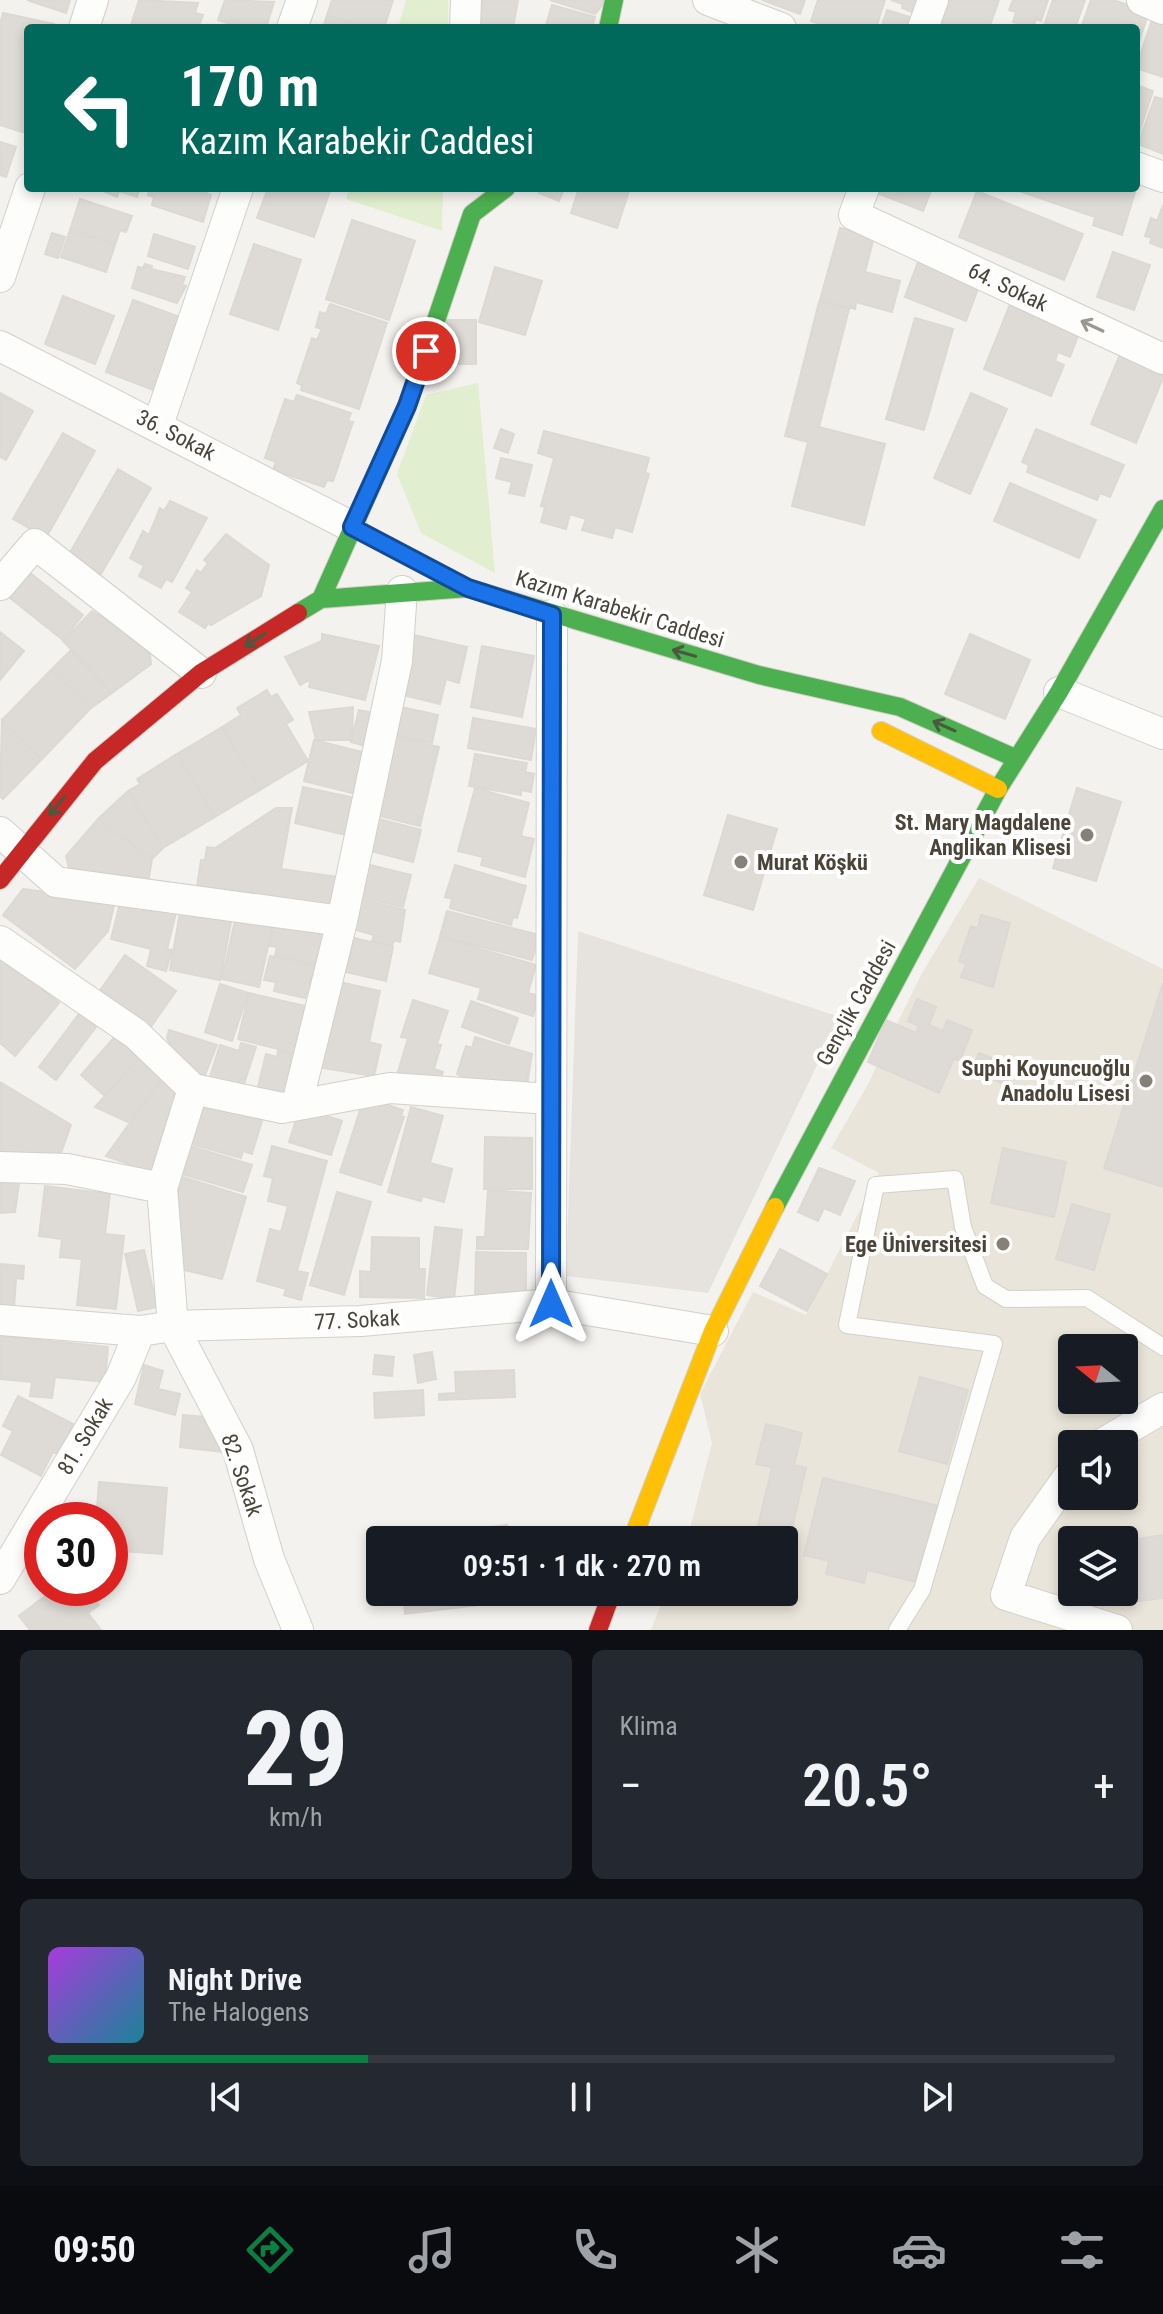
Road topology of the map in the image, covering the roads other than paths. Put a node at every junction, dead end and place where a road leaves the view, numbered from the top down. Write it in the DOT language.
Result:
graph roads {
  1 [pos="93,0"];
  2 [pos="302,0"];
  3 [pos="466,0"];
  4 [pos="614,0"];
  5 [pos="708,0"];
  6 [pos="933,0"];
  7 [pos="1142,0"];
  8 [pos="1163,9"];
  9 [pos="85,24"];
  10 [pos="293,24"];
  11 [pos="465,24"];
  12 [pos="609,24"];
  13 [pos="771,24"];
  14 [pos="924,24"];
  15 [pos="1140,168"];
  16 [pos="1163,177"];
  17 [pos="29,192"];
  18 [pos="237,192"];
  19 [pos="495,192"];
  20 [pos="470,201"];
  21 [pos="859,202"];
  22 [pos="0,277"];
  23 [pos="0,346"];
  24 [pos="1163,359"];
  25 [pos="158,425"];
  26 [pos="1163,509"];
  27 [pos="352,527"];
  28 [pos="0,585"];
  29 [pos="468,588"];
  30 [pos="402,591"];
  31 [pos="321,599"];
  32 [pos="552,615"];
  33 [pos="201,673"];
  34 [pos="759,675"];
  35 [pos="1059,692"];
  36 [pos="831,710"];
  37 [pos="858,722"];
  38 [pos="1163,734"];
  39 [pos="1015,758"];
  40 [pos="998,789"];
  41 [pos="10,841"];
  42 [pos="0,880"];
  43 [pos="342,921"];
  44 [pos="0,941"];
  45 [pos="193,1089"];
  46 [pos="550,1099"];
  47 [pos="297,1104"];
  48 [pos="0,1167"];
  49 [pos="162,1188"];
  50 [pos="551,1304"];
  51 [pos="0,1320"];
  52 [pos="173,1326"];
  53 [pos="140,1331"];
  54 [pos="713,1331"];
  55 [pos="1163,1347"];
  56 [pos="1163,1408"];
  57 [pos="1126,1430"];
  58 [pos="1058,1492"];
  59 [pos="637,1526"];
  60 [pos="0,1579"];
  61 [pos="607,1606"];
  62 [pos="298,1630"];
  63 [pos="598,1630"];
  64 [pos="897,1630"];
  65 [pos="1117,1630"];
  1 -- 9 [label="street"];
  2 -- 10 [label="street"];
  3 -- 11 [label="street"];
  4 -- 12 [label="main road"];
  5 -- 13 [label="street"];
  6 -- 14 [label="street"];
  7 -- 8 [label="street"];
  15 -- 16 [label="street"];
  17 -- 22 [label="street"];
  18 -- 25 [label="street"];
  19 -- 20 [label="main road"];
  20 -- 27 [label="main road"];
  24 -- 21 [label="street, 64. Sokak, one-way"];
  23 -- 25 [label="street, 36. Sokak"];
  25 -- 27 [label="street, 36. Sokak"];
  26 -- 35 [label="main road, Gençlik Caddesi"];
  27 -- 29 [label="main road, Kazım Karabekir Caddesi"];
  27 -- 31 [label="main road"];
  28 -- 33 [label="street"];
  29 -- 30 [label="main road, Kazım Karabekir Caddesi"];
  29 -- 32 [label="main road, Kazım Karabekir Caddesi"];
  30 -- 31 [label="main road, Kazım Karabekir Caddesi"];
  30 -- 43 [label="street"];
  31 -- 33 [label="main road, Kazım Karabekir Caddesi, one-way"];
  34 -- 32 [label="main road, Kazım Karabekir Caddesi, one-way"];
  32 -- 46 [label="street"];
  33 -- 41 [label="main road, Kazım Karabekir Caddesi, one-way"];
  34 -- 36 [label="main road, Kazım Karabekir Caddesi"];
  39 -- 34 [label="main road, Kazım Karabekir Caddesi, one-way"];
  35 -- 38 [label="street"];
  35 -- 39 [label="main road, Gençlik Caddesi"];
  37 -- 40 [label="main road"];
  39 -- 40 [label="main road, Gençlik Caddesi"];
  40 -- 54 [label="main road, Gençlik Caddesi"];
  41 -- 42 [label="main road, Kazım Karabekir Caddesi"];
  41 -- 43 [label="street"];
  43 -- 47 [label="street"];
  44 -- 45 [label="street"];
  45 -- 47 [label="street"];
  45 -- 49 [label="street"];
  46 -- 47 [label="street"];
  46 -- 50 [label="street"];
  48 -- 49 [label="street"];
  49 -- 52 [label="street"];
  50 -- 52 [label="street, 77. Sokak"];
  50 -- 54 [label="street, 77. Sokak"];
  51 -- 53 [label="street, 77. Sokak"];
  52 -- 53 [label="street, 77. Sokak"];
  52 -- 62 [label="street, 82. Sokak"];
  53 -- 60 [label="street, 81. Sokak"];
  54 -- 59 [label="main road, Gençlik Caddesi"];
  55 -- 64 [label="lane"];
  56 -- 57 [label="street"];
  58 -- 65 [label="street"];
  61 -- 63 [label="main road"];
}
